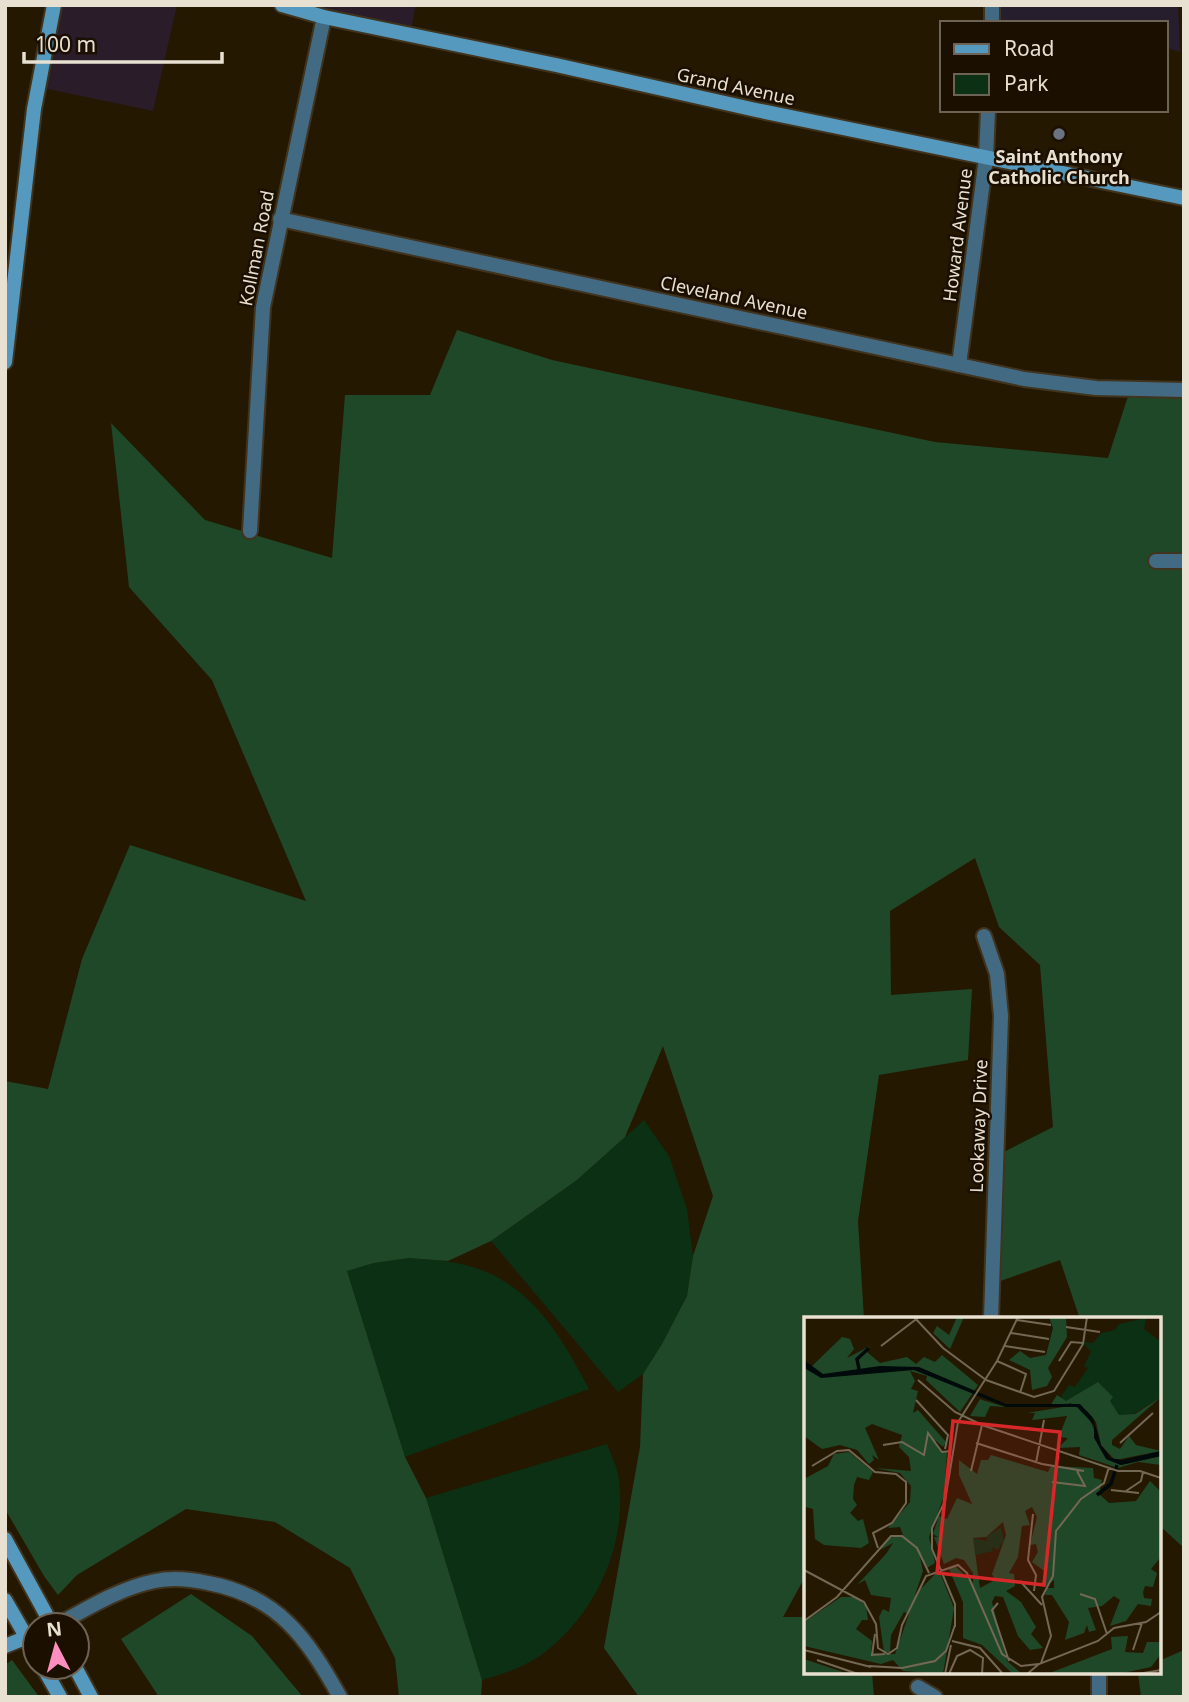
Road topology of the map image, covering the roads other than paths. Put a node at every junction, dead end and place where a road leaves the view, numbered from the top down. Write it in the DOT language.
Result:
graph roads {
  1 [pos="54,5"];
  2 [pos="282,5"];
  3 [pos="324,18"];
  4 [pos="988,112"];
  5 [pos="986,158"];
  6 [pos="1184,198"];
  7 [pos="280,219"];
  8 [pos="8,316"];
  9 [pos="7,331"];
  10 [pos="5,362"];
  11 [pos="959,365"];
  12 [pos="1184,390"];
  13 [pos="250,531"];
  14 [pos="1156,561"];
  15 [pos="1184,561"];
  16 [pos="984,936"];
  17 [pos="991,1317"];
  18 [pos="5,1539"];
  19 [pos="5,1601"];
  20 [pos="44,1611"];
  21 [pos="83,1611"];
  22 [pos="21,1623"];
  23 [pos="1099,1674"];
  24 [pos="51,1681"];
  25 [pos="82,1681"];
  26 [pos="918,1687"];
  27 [pos="60,1697"];
  28 [pos="91,1697"];
  29 [pos="340,1697"];
  30 [pos="935,1697"];
  31 [pos="1099,1697"];
  1 -- 8 [label="street"];
  2 -- 3 [label="street, Grand Avenue"];
  3 -- 5 [label="street, Grand Avenue"];
  3 -- 7 [label="street, Kollman Road"];
  4 -- 5 [label="street, Howard Avenue"];
  5 -- 6 [label="street, Grand Avenue"];
  5 -- 11 [label="street, Howard Avenue"];
  7 -- 11 [label="street, Cleveland Avenue"];
  7 -- 13 [label="street, Kollman Road"];
  8 -- 9 [label="street"];
  9 -- 10 [label="street"];
  11 -- 12 [label="street, Cleveland Avenue"];
  14 -- 15 [label="street"];
  16 -- 17 [label="street, Lookaway Drive"];
  18 -- 20 [label="street"];
  19 -- 22 [label="street"];
  21 -- 29 [label="street"];
  23 -- 31 [label="street"];
  24 -- 27 [label="street"];
  25 -- 28 [label="street"];
  26 -- 30 [label="street"];
}
